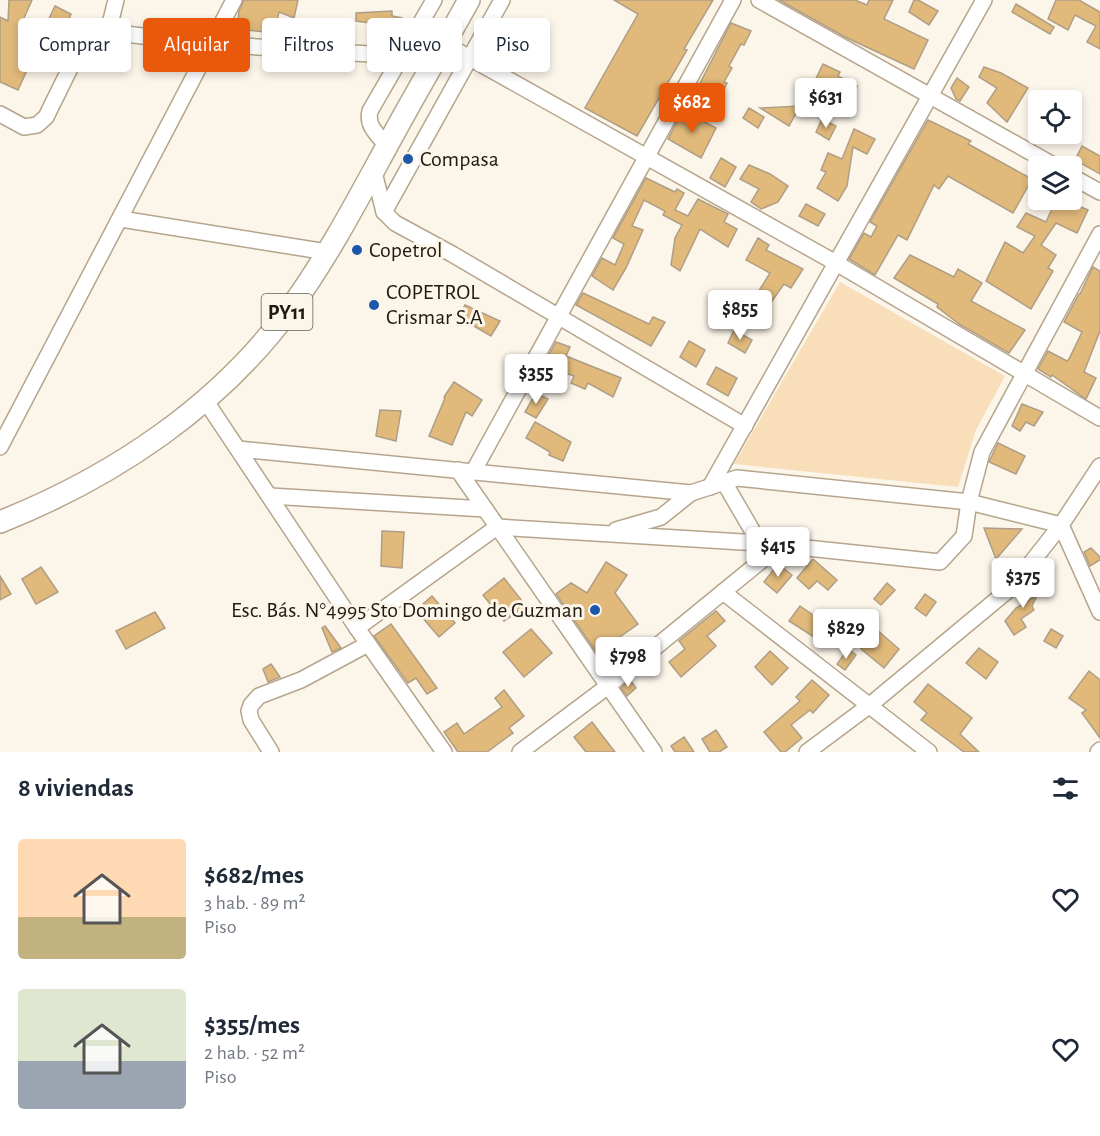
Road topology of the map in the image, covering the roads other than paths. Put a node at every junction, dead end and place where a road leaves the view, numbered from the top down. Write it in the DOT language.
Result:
graph roads {
  1 [pos="116,0"];
  2 [pos="234,0"];
  3 [pos="434,0"];
  4 [pos="469,0"];
  5 [pos="502,0"];
  6 [pos="733,0"];
  7 [pos="759,0"];
  8 [pos="984,0"];
  9 [pos="112,18"];
  10 [pos="224,18"];
  11 [pos="424,18"];
  12 [pos="459,18"];
  13 [pos="250,47"];
  14 [pos="462,54"];
  15 [pos="367,55"];
  16 [pos="470,58"];
  17 [pos="68,72"];
  18 [pos="196,72"];
  19 [pos="392,72"];
  20 [pos="429,72"];
  21 [pos="930,96"];
  22 [pos="0,114"];
  23 [pos="387,146"];
  24 [pos="1036,156"];
  25 [pos="647,157"];
  26 [pos="374,172"];
  27 [pos="1082,182"];
  28 [pos="1100,192"];
  29 [pos="384,212"];
  30 [pos="121,219"];
  31 [pos="1100,234"];
  32 [pos="327,252"];
  33 [pos="836,263"];
  34 [pos="559,317"];
  35 [pos="1023,373"];
  36 [pos="205,400"];
  37 [pos="1100,418"];
  38 [pos="745,426"];
  39 [pos="0,447"];
  40 [pos="237,449"];
  41 [pos="1100,466"];
  42 [pos="466,471"];
  43 [pos="717,484"];
  44 [pos="691,493"];
  45 [pos="270,496"];
  46 [pos="969,502"];
  47 [pos="485,509"];
  48 [pos="0,522"];
  49 [pos="1061,525"];
  50 [pos="497,526"];
  51 [pos="604,533"];
  52 [pos="759,543"];
  53 [pos="723,592"];
  54 [pos="1100,612"];
  55 [pos="357,628"];
  56 [pos="368,644"];
  57 [pos="608,686"];
  58 [pos="870,705"];
  59 [pos="271,752"];
  60 [pos="444,752"];
  61 [pos="520,752"];
  62 [pos="654,752"];
  63 [pos="807,752"];
  64 [pos="929,752"];
  1 -- 9 [label="street"];
  2 -- 10 [label="street"];
  3 -- 11 [label="street"];
  4 -- 12 [label="highway, PY11"];
  5 -- 16 [label="street"];
  6 -- 25 [label="street"];
  7 -- 21 [label="street"];
  8 -- 21 [label="street"];
  13 -- 15 [label="street"];
  14 -- 16 [label="street"];
  16 -- 25 [label="street"];
  16 -- 29 [label="street"];
  17 -- 22 [label="street"];
  18 -- 30 [label="street"];
  19 -- 23 [label="street"];
  20 -- 23 [label="highway, PY11"];
  21 -- 24 [label="street"];
  21 -- 33 [label="street"];
  23 -- 26 [label="highway, PY11"];
  25 -- 33 [label="street"];
  25 -- 34 [label="street"];
  26 -- 29 [label="street"];
  26 -- 32 [label="highway, PY11"];
  27 -- 28 [label="street"];
  29 -- 34 [label="street"];
  30 -- 32 [label="street"];
  30 -- 39 [label="street"];
  31 -- 35 [label="street"];
  32 -- 36 [label="highway, PY11"];
  33 -- 35 [label="street"];
  33 -- 38 [label="street"];
  34 -- 38 [label="street"];
  34 -- 42 [label="street"];
  35 -- 37 [label="street"];
  35 -- 46 [label="street"];
  36 -- 40 [label="street"];
  36 -- 48 [label="highway, PY11"];
  38 -- 43 [label="street"];
  40 -- 42 [label="street"];
  40 -- 45 [label="street"];
  41 -- 49 [label="street"];
  42 -- 44 [label="street"];
  42 -- 47 [label="street"];
  43 -- 44 [label="street"];
  43 -- 46 [label="street"];
  43 -- 52 [label="street"];
  44 -- 51 [label="street"];
  45 -- 47 [label="street"];
  45 -- 55 [label="street"];
  46 -- 49 [label="street"];
  46 -- 52 [label="street"];
  47 -- 50 [label="street"];
  49 -- 54 [label="street"];
  49 -- 58 [label="street"];
  50 -- 51 [label="street"];
  50 -- 55 [label="street"];
  50 -- 57 [label="street"];
  51 -- 52 [label="street"];
  52 -- 53 [label="street"];
  53 -- 57 [label="street"];
  53 -- 58 [label="street"];
  55 -- 56 [label="street"];
  56 -- 59 [label="street"];
  56 -- 60 [label="street"];
  57 -- 61 [label="street"];
  57 -- 62 [label="street"];
  58 -- 63 [label="street"];
  58 -- 64 [label="street"];
}
